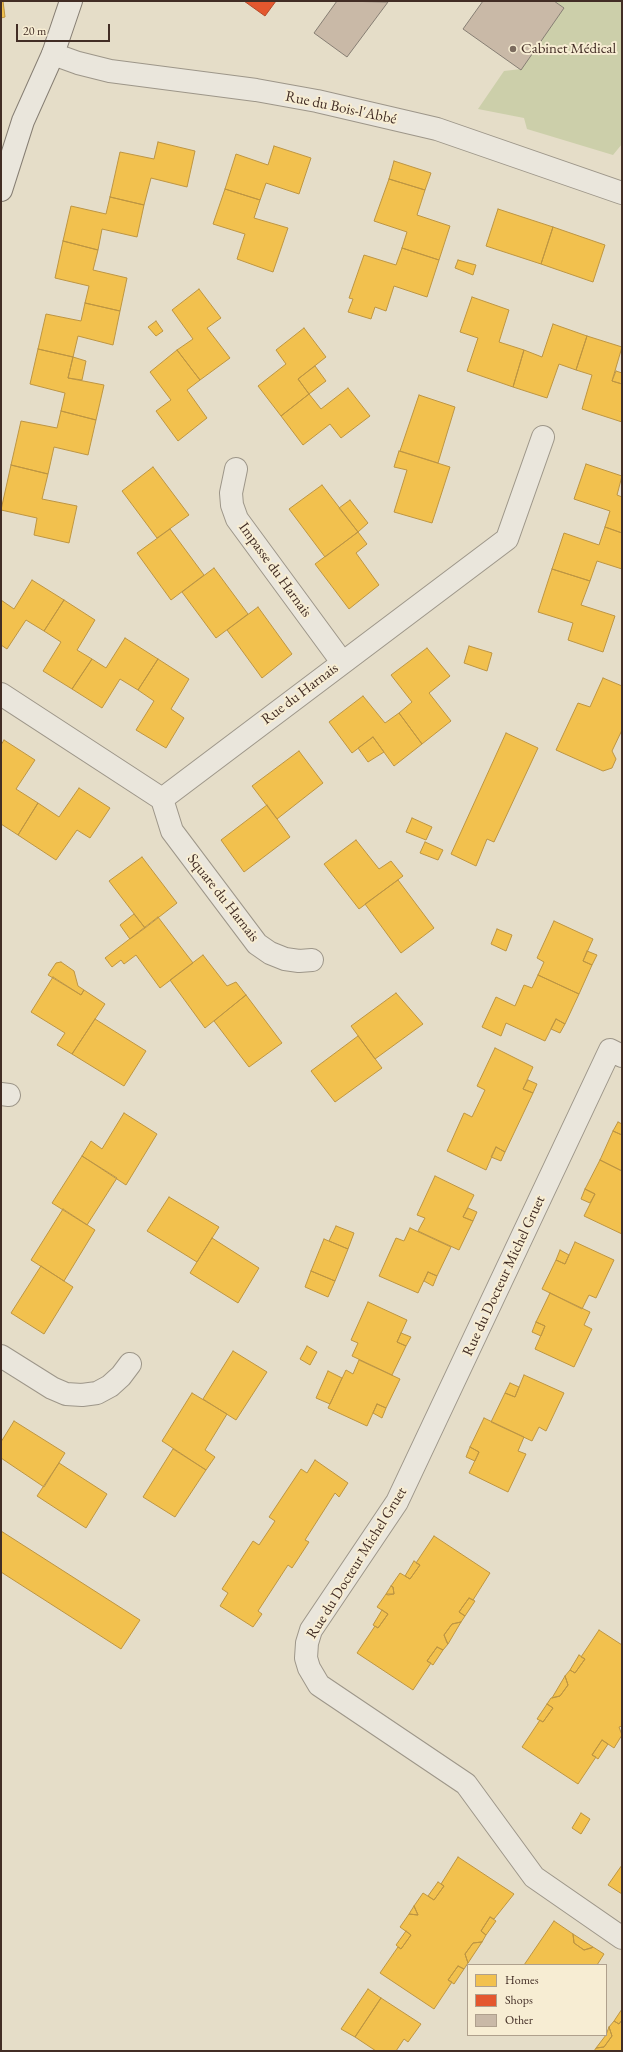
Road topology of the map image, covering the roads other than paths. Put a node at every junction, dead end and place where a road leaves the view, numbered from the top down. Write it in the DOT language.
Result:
graph roads {
  1 [pos="71,1"];
  2 [pos="53,54"];
  3 [pos="1,190"];
  4 [pos="622,193"];
  5 [pos="543,437"];
  6 [pos="236,469"];
  7 [pos="342,662"];
  8 [pos="1,694"];
  9 [pos="162,799"];
  10 [pos="312,960"];
  11 [pos="622,1056"];
  12 [pos="1,1356"];
  13 [pos="130,1364"];
  14 [pos="622,1938"];
  1 -- 2 [label="street"];
  2 -- 3 [label="street"];
  2 -- 4 [label="street, Rue du Bois-l'Abbé"];
  5 -- 7 [label="street, Rue du Harnais"];
  6 -- 7 [label="street, Impasse du Harnais"];
  7 -- 9 [label="street, Rue du Harnais"];
  8 -- 9 [label="street"];
  9 -- 10 [label="street, Square du Harnais"];
  11 -- 14 [label="street, Rue du Docteur Michel Gruet"];
  12 -- 13 [label="street"];
}
